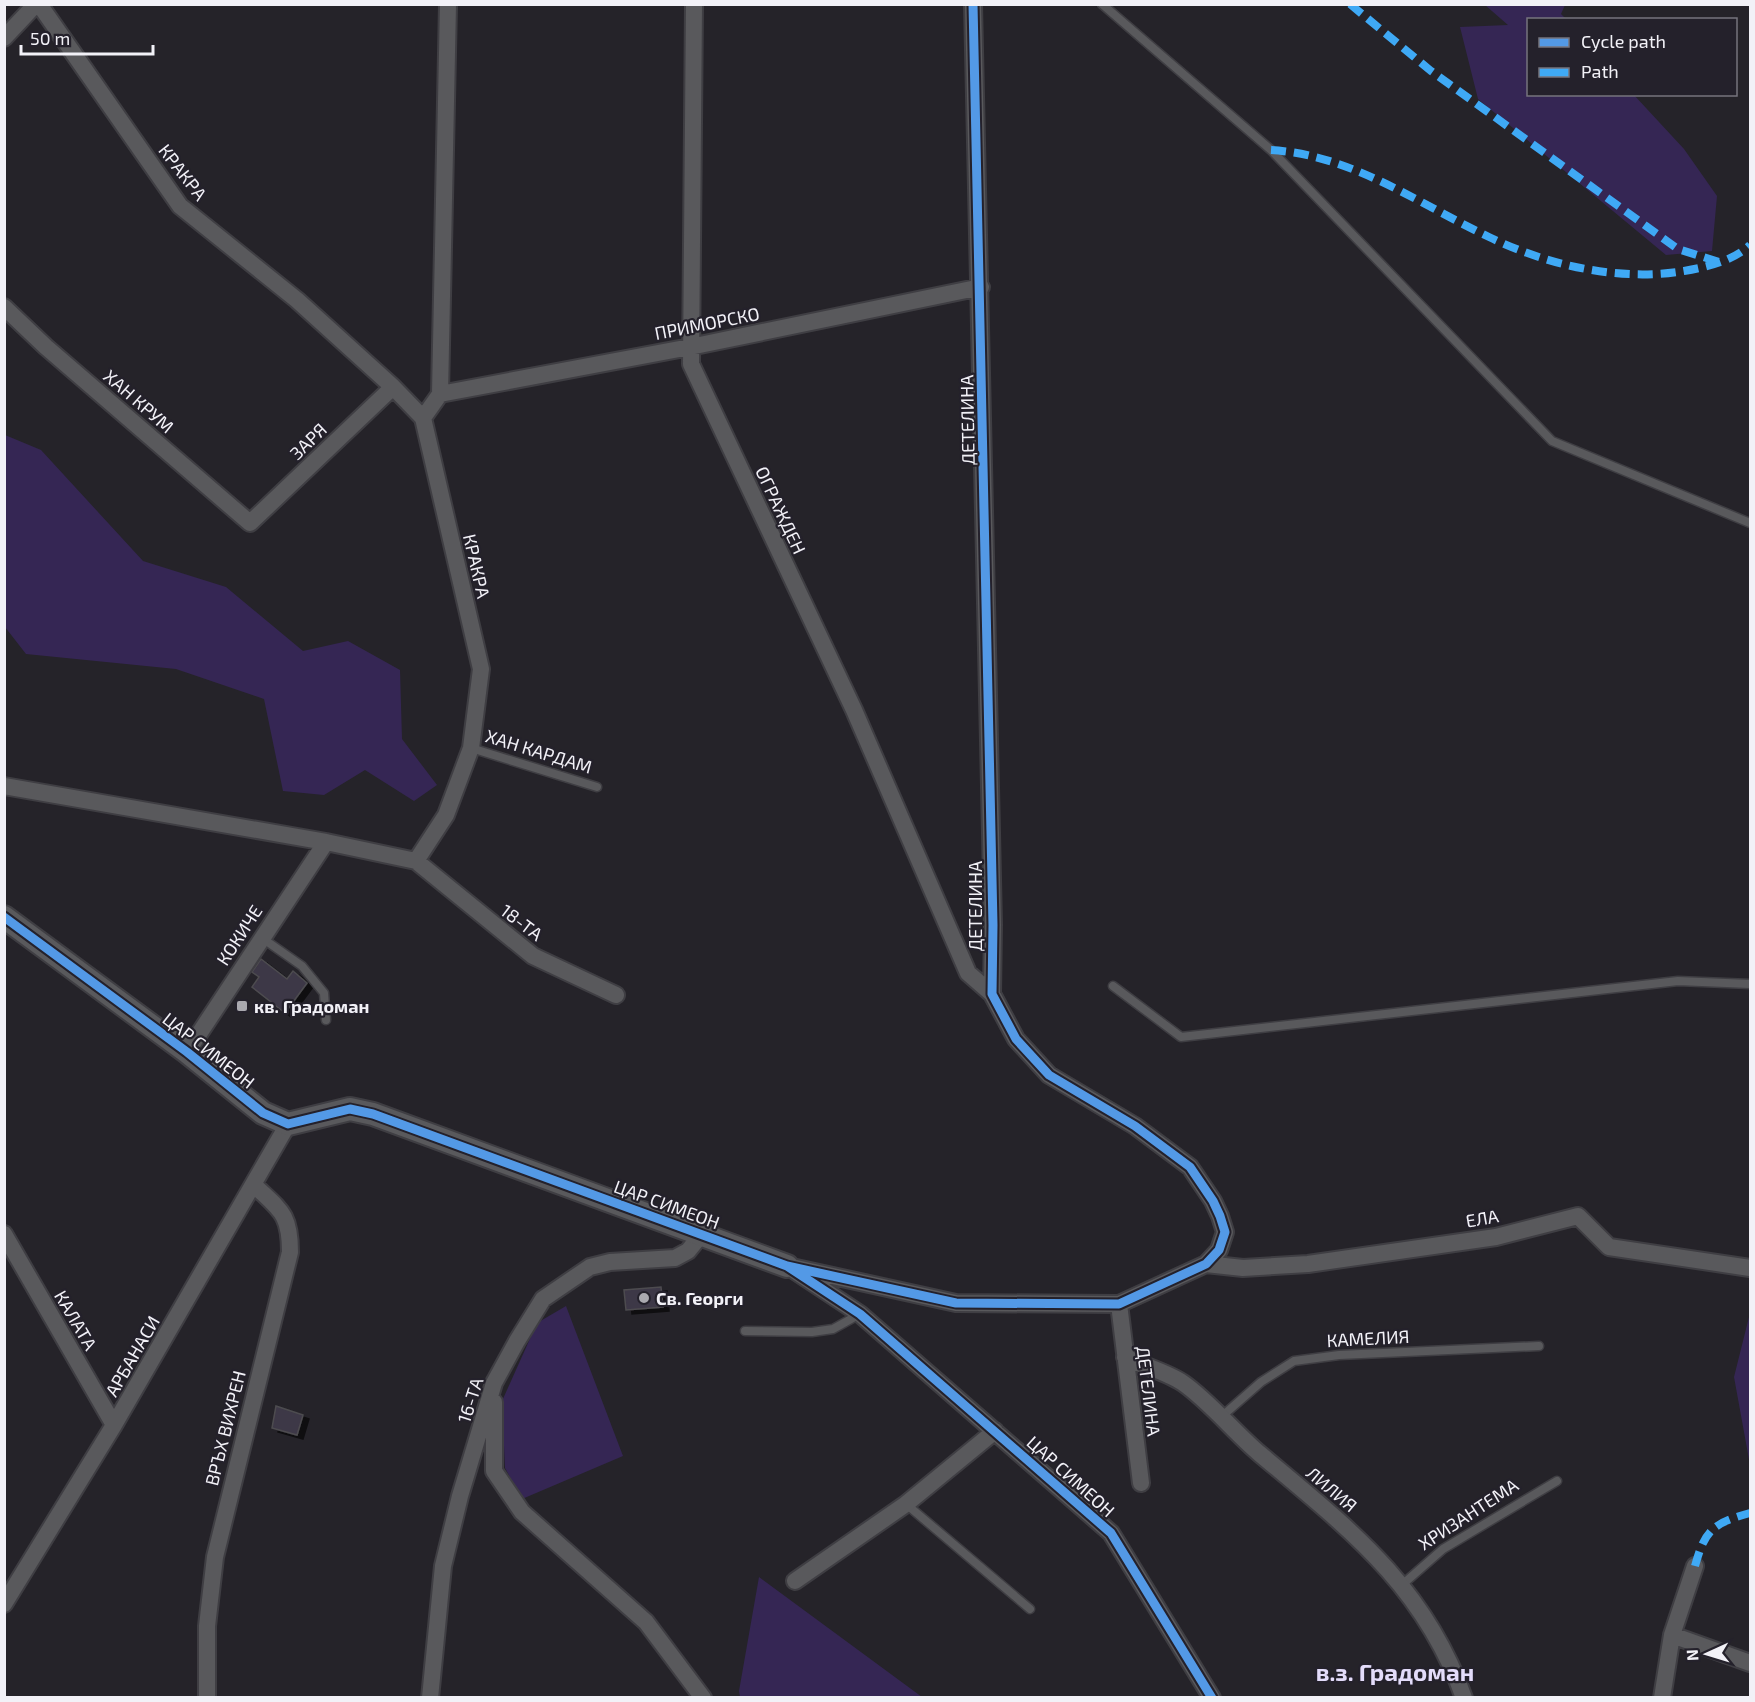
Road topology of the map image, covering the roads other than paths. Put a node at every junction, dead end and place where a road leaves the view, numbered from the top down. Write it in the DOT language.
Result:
graph roads {
  1 [pos="38,4"];
  2 [pos="448,4"];
  3 [pos="694,4"];
  4 [pos="973,4"];
  5 [pos="1102,4"];
  6 [pos="4,39"];
  7 [pos="981,287"];
  8 [pos="4,307"];
  9 [pos="690,347"];
  10 [pos="393,387"];
  11 [pos="440,394"];
  12 [pos="423,418"];
  13 [pos="250,523"];
  14 [pos="1750,523"];
  15 [pos="471,748"];
  16 [pos="4,786"];
  17 [pos="597,787"];
  18 [pos="326,842"];
  19 [pos="416,861"];
  20 [pos="4,917"];
  21 [pos="261,937"];
  22 [pos="1750,984"];
  23 [pos="1113,986"];
  24 [pos="992,994"];
  25 [pos="616,995"];
  26 [pos="326,1020"];
  27 [pos="187,1052"];
  28 [pos="288,1124"];
  29 [pos="254,1185"];
  30 [pos="4,1234"];
  31 [pos="701,1235"];
  32 [pos="1206,1264"];
  33 [pos="787,1266"];
  34 [pos="1750,1268"];
  35 [pos="1119,1304"];
  36 [pos="860,1314"];
  37 [pos="745,1331"];
  38 [pos="1539,1346"];
  39 [pos="1125,1358"];
  40 [pos="494,1383"];
  41 [pos="1220,1418"];
  42 [pos="114,1425"];
  43 [pos="995,1431"];
  44 [pos="1557,1481"];
  45 [pos="1141,1483"];
  46 [pos="906,1504"];
  47 [pos="1695,1566"];
  48 [pos="795,1581"];
  49 [pos="1402,1584"];
  50 [pos="4,1604"];
  51 [pos="1030,1609"];
  52 [pos="1672,1635"];
  53 [pos="1750,1663"];
  54 [pos="207,1698"];
  55 [pos="430,1698"];
  56 [pos="703,1698"];
  57 [pos="1212,1698"];
  58 [pos="1464,1698"];
  59 [pos="1662,1698"];
  1 -- 6 [label="street"];
  1 -- 10 [label="street, КРАКРА"];
  2 -- 11 [label="street"];
  3 -- 9 [label="street, ОГРАЖДЕН"];
  4 -- 7 [label="street, ДЕТЕЛИНА"];
  5 -- 14 [label="lane"];
  7 -- 9 [label="street, ПРИМОРСКО"];
  7 -- 24 [label="street, ДЕТЕЛИНА"];
  8 -- 13 [label="street, ХАН КРУМ"];
  9 -- 11 [label="street, ПРИМОРСКО"];
  9 -- 24 [label="street, ОГРАЖДЕН"];
  10 -- 12 [label="street, КРАКРА"];
  10 -- 13 [label="street, ЗАРЯ"];
  11 -- 12 [label="street"];
  12 -- 15 [label="street, КРАКРА"];
  15 -- 17 [label="lane, ХАН КАРДАМ"];
  15 -- 19 [label="street, КРАКРА"];
  16 -- 18 [label="street"];
  18 -- 19 [label="street"];
  18 -- 21 [label="street, КОКИЧЕ"];
  19 -- 25 [label="street, 18-ТА"];
  20 -- 27 [label="street, ЦАР СИМЕОН"];
  21 -- 26 [label="lane"];
  21 -- 27 [label="street, КОКИЧЕ"];
  22 -- 23 [label="lane"];
  24 -- 32 [label="street, ДЕТЕЛИНА"];
  27 -- 28 [label="street, ЦАР СИМЕОН"];
  28 -- 29 [label="street, АРБАНАСИ"];
  28 -- 31 [label="street, ЦАР СИМЕОН"];
  29 -- 42 [label="street, АРБАНАСИ"];
  29 -- 54 [label="street, ВРЪХ ВИХРЕН"];
  30 -- 42 [label="street, КАЛАТА"];
  31 -- 33 [label="street, ЦАР СИМЕОН"];
  31 -- 40 [label="street, 16-ТА"];
  32 -- 34 [label="street, ЕЛА"];
  32 -- 35 [label="street"];
  33 -- 35 [label="street"];
  33 -- 36 [label="street, ЦАР СИМЕОН"];
  35 -- 39 [label="street, ДЕТЕЛИНА"];
  36 -- 37 [label="lane"];
  36 -- 43 [label="street, ЦАР СИМЕОН"];
  38 -- 41 [label="lane, КАМЕЛИЯ"];
  39 -- 41 [label="street, ЛИЛИЯ"];
  39 -- 45 [label="street, ДЕТЕЛИНА"];
  40 -- 55 [label="street, 16-ТА"];
  40 -- 56 [label="street"];
  41 -- 49 [label="street, ЛИЛИЯ"];
  42 -- 50 [label="street, АРБАНАСИ"];
  43 -- 46 [label="street"];
  43 -- 57 [label="street, ЦАР СИМЕОН"];
  44 -- 49 [label="lane, ХРИЗАНТЕМА"];
  46 -- 48 [label="street"];
  46 -- 51 [label="lane"];
  47 -- 52 [label="street"];
  49 -- 58 [label="street, ЛИЛИЯ"];
  52 -- 53 [label="street"];
  52 -- 59 [label="street"];
}
